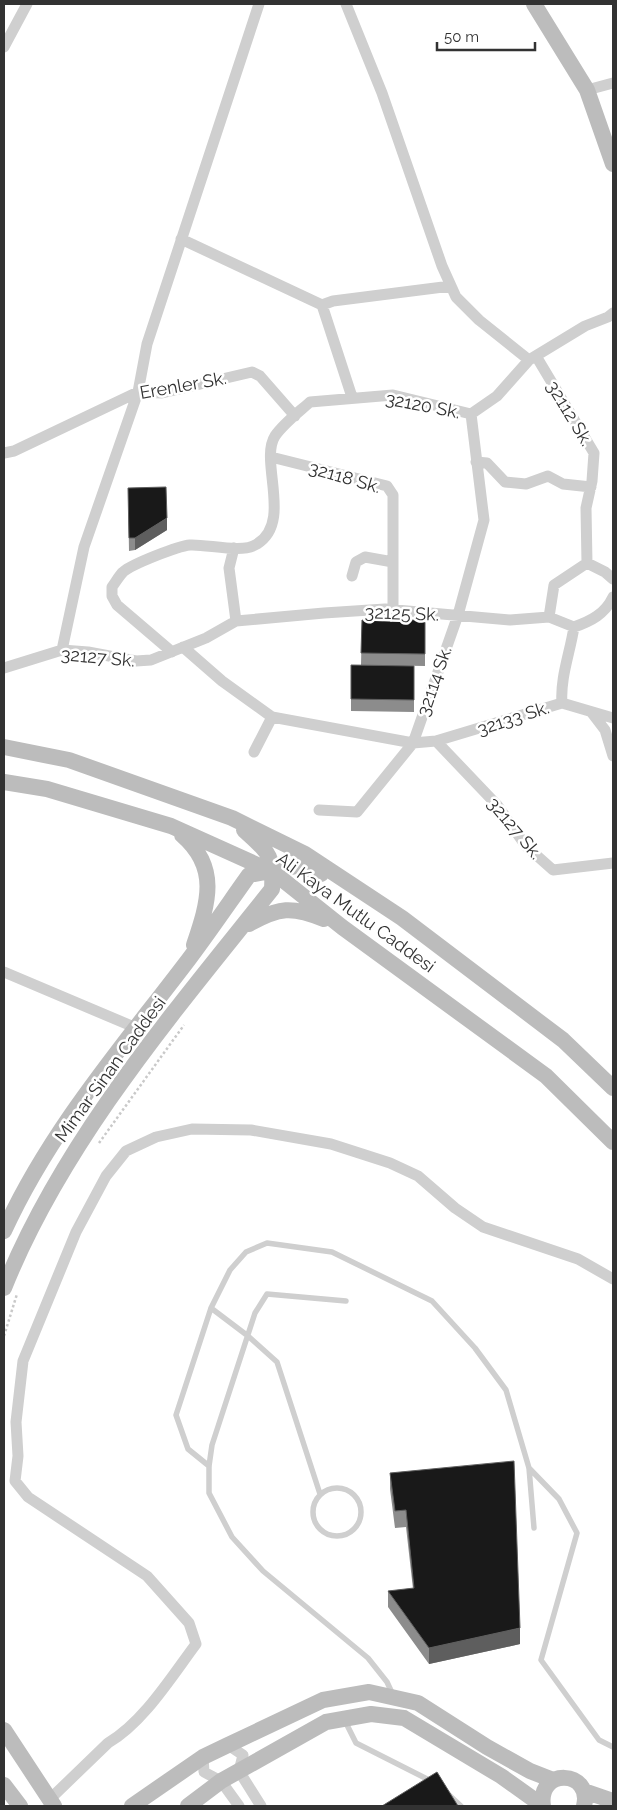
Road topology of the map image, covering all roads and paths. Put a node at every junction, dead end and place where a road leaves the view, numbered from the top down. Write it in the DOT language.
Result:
graph roads {
  1 [pos="27,4"];
  2 [pos="259,4"];
  3 [pos="346,4"];
  4 [pos="534,4"];
  5 [pos="4,46"];
  6 [pos="613,84"];
  7 [pos="588,90"];
  8 [pos="613,164"];
  9 [pos="181,239"];
  10 [pos="451,286"];
  11 [pos="322,305"];
  12 [pos="612,318"];
  13 [pos="532,358"];
  14 [pos="138,392"];
  15 [pos="352,398"];
  16 [pos="471,414"];
  17 [pos="295,416"];
  18 [pos="4,453"];
  19 [pos="271,457"];
  20 [pos="476,462"];
  21 [pos="591,486"];
  22 [pos="234,548"];
  23 [pos="393,562"];
  24 [pos="586,563"];
  25 [pos="124,571"];
  26 [pos="352,576"];
  27 [pos="613,579"];
  28 [pos="613,597"];
  29 [pos="393,610"];
  30 [pos="458,615"];
  31 [pos="549,618"];
  32 [pos="236,620"];
  33 [pos="574,627"];
  34 [pos="177,649"];
  35 [pos="62,650"];
  36 [pos="4,668"];
  37 [pos="562,703"];
  38 [pos="592,713"];
  39 [pos="272,717"];
  40 [pos="613,718"];
  41 [pos="436,742"];
  42 [pos="413,743"];
  43 [pos="4,747"];
  44 [pos="254,752"];
  45 [pos="613,756"];
  46 [pos="4,782"];
  47 [pos="319,810"];
  48 [pos="232,818"];
  49 [pos="171,826"];
  50 [pos="613,863"];
  51 [pos="273,872"];
  52 [pos="365,894"];
  53 [pos="342,927"];
  54 [pos="240,928"];
  55 [pos="189,959"];
  56 [pos="4,972"];
  57 [pos="184,1024"];
  58 [pos="134,1027"];
  59 [pos="613,1088"];
  60 [pos="613,1142"];
  61 [pos="94,1151"];
  62 [pos="4,1231"];
  63 [pos="613,1279"];
  64 [pos="11,1290"];
  65 [pos="346,1301"];
  66 [pos="211,1308"];
  67 [pos="4,1336"];
  68 [pos="248,1336"];
  69 [pos="209,1466"];
  70 [pos="529,1468"];
  71 [pos="320,1494"];
  72 [pos="534,1528"];
  73 [pos="394,1697"];
  74 [pos="344,1719"];
  75 [pos="4,1730"];
  76 [pos="228,1745"];
  77 [pos="613,1747"];
  78 [pos="203,1757"];
  79 [pos="240,1771"];
  80 [pos="553,1780"];
  81 [pos="221,1781"];
  82 [pos="4,1785"];
  83 [pos="437,1786"];
  84 [pos="444,1791"];
  85 [pos="584,1799"];
  86 [pos="613,1801"];
  87 [pos="52,1803"];
  88 [pos="20,1806"];
  89 [pos="132,1806"];
  90 [pos="188,1806"];
  91 [pos="239,1806"];
  92 [pos="261,1806"];
  93 [pos="461,1806"];
  94 [pos="543,1806"];
  1 -- 5 [label="street"];
  2 -- 9 [label="street"];
  3 -- 10 [label="street"];
  4 -- 7 [label="street"];
  6 -- 7 [label="street"];
  7 -- 8 [label="street"];
  9 -- 11 [label="street"];
  9 -- 14 [label="street"];
  10 -- 11 [label="street"];
  10 -- 13 [label="street"];
  11 -- 15 [label="street"];
  12 -- 13 [label="street, 32120 Sk."];
  13 -- 16 [label="street, 32120 Sk."];
  13 -- 21 [label="street, 32112 Sk."];
  14 -- 17 [label="street, Erenler Sk."];
  14 -- 18 [label="street, Erenler Sk."];
  14 -- 35 [label="street"];
  15 -- 16 [label="street, 32120 Sk."];
  15 -- 17 [label="street, 32120 Sk."];
  16 -- 20 [label="street, 32114 Sk."];
  17 -- 19 [label="street, 32120 Sk."];
  19 -- 22 [label="street, 32120 Sk."];
  19 -- 23 [label="street, 32118 Sk."];
  20 -- 21 [label="street"];
  20 -- 30 [label="street, 32114 Sk."];
  21 -- 24 [label="street, 32112 Sk."];
  22 -- 25 [label="street, 32120 Sk."];
  22 -- 32 [label="street"];
  23 -- 26 [label="street"];
  23 -- 29 [label="street, 32118 Sk."];
  24 -- 27 [label="street"];
  24 -- 31 [label="street"];
  25 -- 34 [label="street, 32127 Sk."];
  28 -- 33 [label="street"];
  29 -- 30 [label="street, 32125 Sk."];
  29 -- 32 [label="street, 32125 Sk."];
  30 -- 31 [label="street, 32125 Sk."];
  30 -- 42 [label="street, 32114 Sk."];
  31 -- 33 [label="street, 32125 Sk."];
  32 -- 34 [label="street, 32125 Sk."];
  33 -- 37 [label="street"];
  34 -- 35 [label="street, 32127 Sk."];
  34 -- 39 [label="street, 32127 Sk."];
  35 -- 36 [label="street, 32127 Sk."];
  37 -- 38 [label="street, 32133 Sk."];
  37 -- 41 [label="street, 32133 Sk."];
  38 -- 40 [label="street, 32133 Sk."];
  38 -- 45 [label="street"];
  39 -- 42 [label="street, 32127 Sk."];
  39 -- 44 [label="street"];
  41 -- 42 [label="street, 32133 Sk."];
  41 -- 50 [label="street, 32127 Sk."];
  42 -- 47 [label="street, 32114 Sk."];
  43 -- 48 [label="street, Ali Kaya Mutlu Caddesi"];
  46 -- 49 [label="street, Ali Kaya Mutlu Caddesi"];
  48 -- 51 [label="street"];
  48 -- 52 [label="street, Ali Kaya Mutlu Caddesi"];
  49 -- 51 [label="street, Ali Kaya Mutlu Caddesi"];
  49 -- 55 [label="street"];
  51 -- 52 [label="street, Mimar Sinan Caddesi"];
  51 -- 53 [label="street, Ali Kaya Mutlu Caddesi"];
  51 -- 54 [label="street, Mimar Sinan Caddesi"];
  51 -- 55 [label="street, Mimar Sinan Caddesi"];
  52 -- 59 [label="street, Ali Kaya Mutlu Caddesi"];
  53 -- 54 [label="street"];
  53 -- 60 [label="street, Ali Kaya Mutlu Caddesi"];
  54 -- 64 [label="street, Mimar Sinan Caddesi"];
  55 -- 58 [label="street, Mimar Sinan Caddesi"];
  56 -- 58 [label="street"];
  57 -- 61 [label="path"];
  58 -- 62 [label="street, Mimar Sinan Caddesi"];
  63 -- 87 [label="street"];
  64 -- 67 [label="path"];
  65 -- 68 [label="lane"];
  66 -- 68 [label="lane"];
  66 -- 69 [label="lane"];
  66 -- 70 [label="lane"];
  68 -- 69 [label="lane"];
  68 -- 71 [label="lane"];
  69 -- 73 [label="lane"];
  70 -- 72 [label="lane"];
  70 -- 77 [label="lane"];
  71 -- 71 [label="lane"];
  73 -- 76 [label="street"];
  73 -- 80 [label="street"];
  74 -- 79 [label="street"];
  74 -- 83 [label="lane"];
  74 -- 94 [label="street"];
  75 -- 87 [label="street"];
  76 -- 78 [label="street"];
  76 -- 79 [label="street"];
  78 -- 81 [label="street"];
  78 -- 89 [label="street"];
  79 -- 81 [label="street"];
  79 -- 92 [label="street"];
  80 -- 85 [label="street"];
  80 -- 94 [label="street"];
  81 -- 90 [label="street"];
  81 -- 91 [label="street"];
  82 -- 88 [label="street"];
  84 -- 93 [label="lane"];
  85 -- 86 [label="street"];
}
